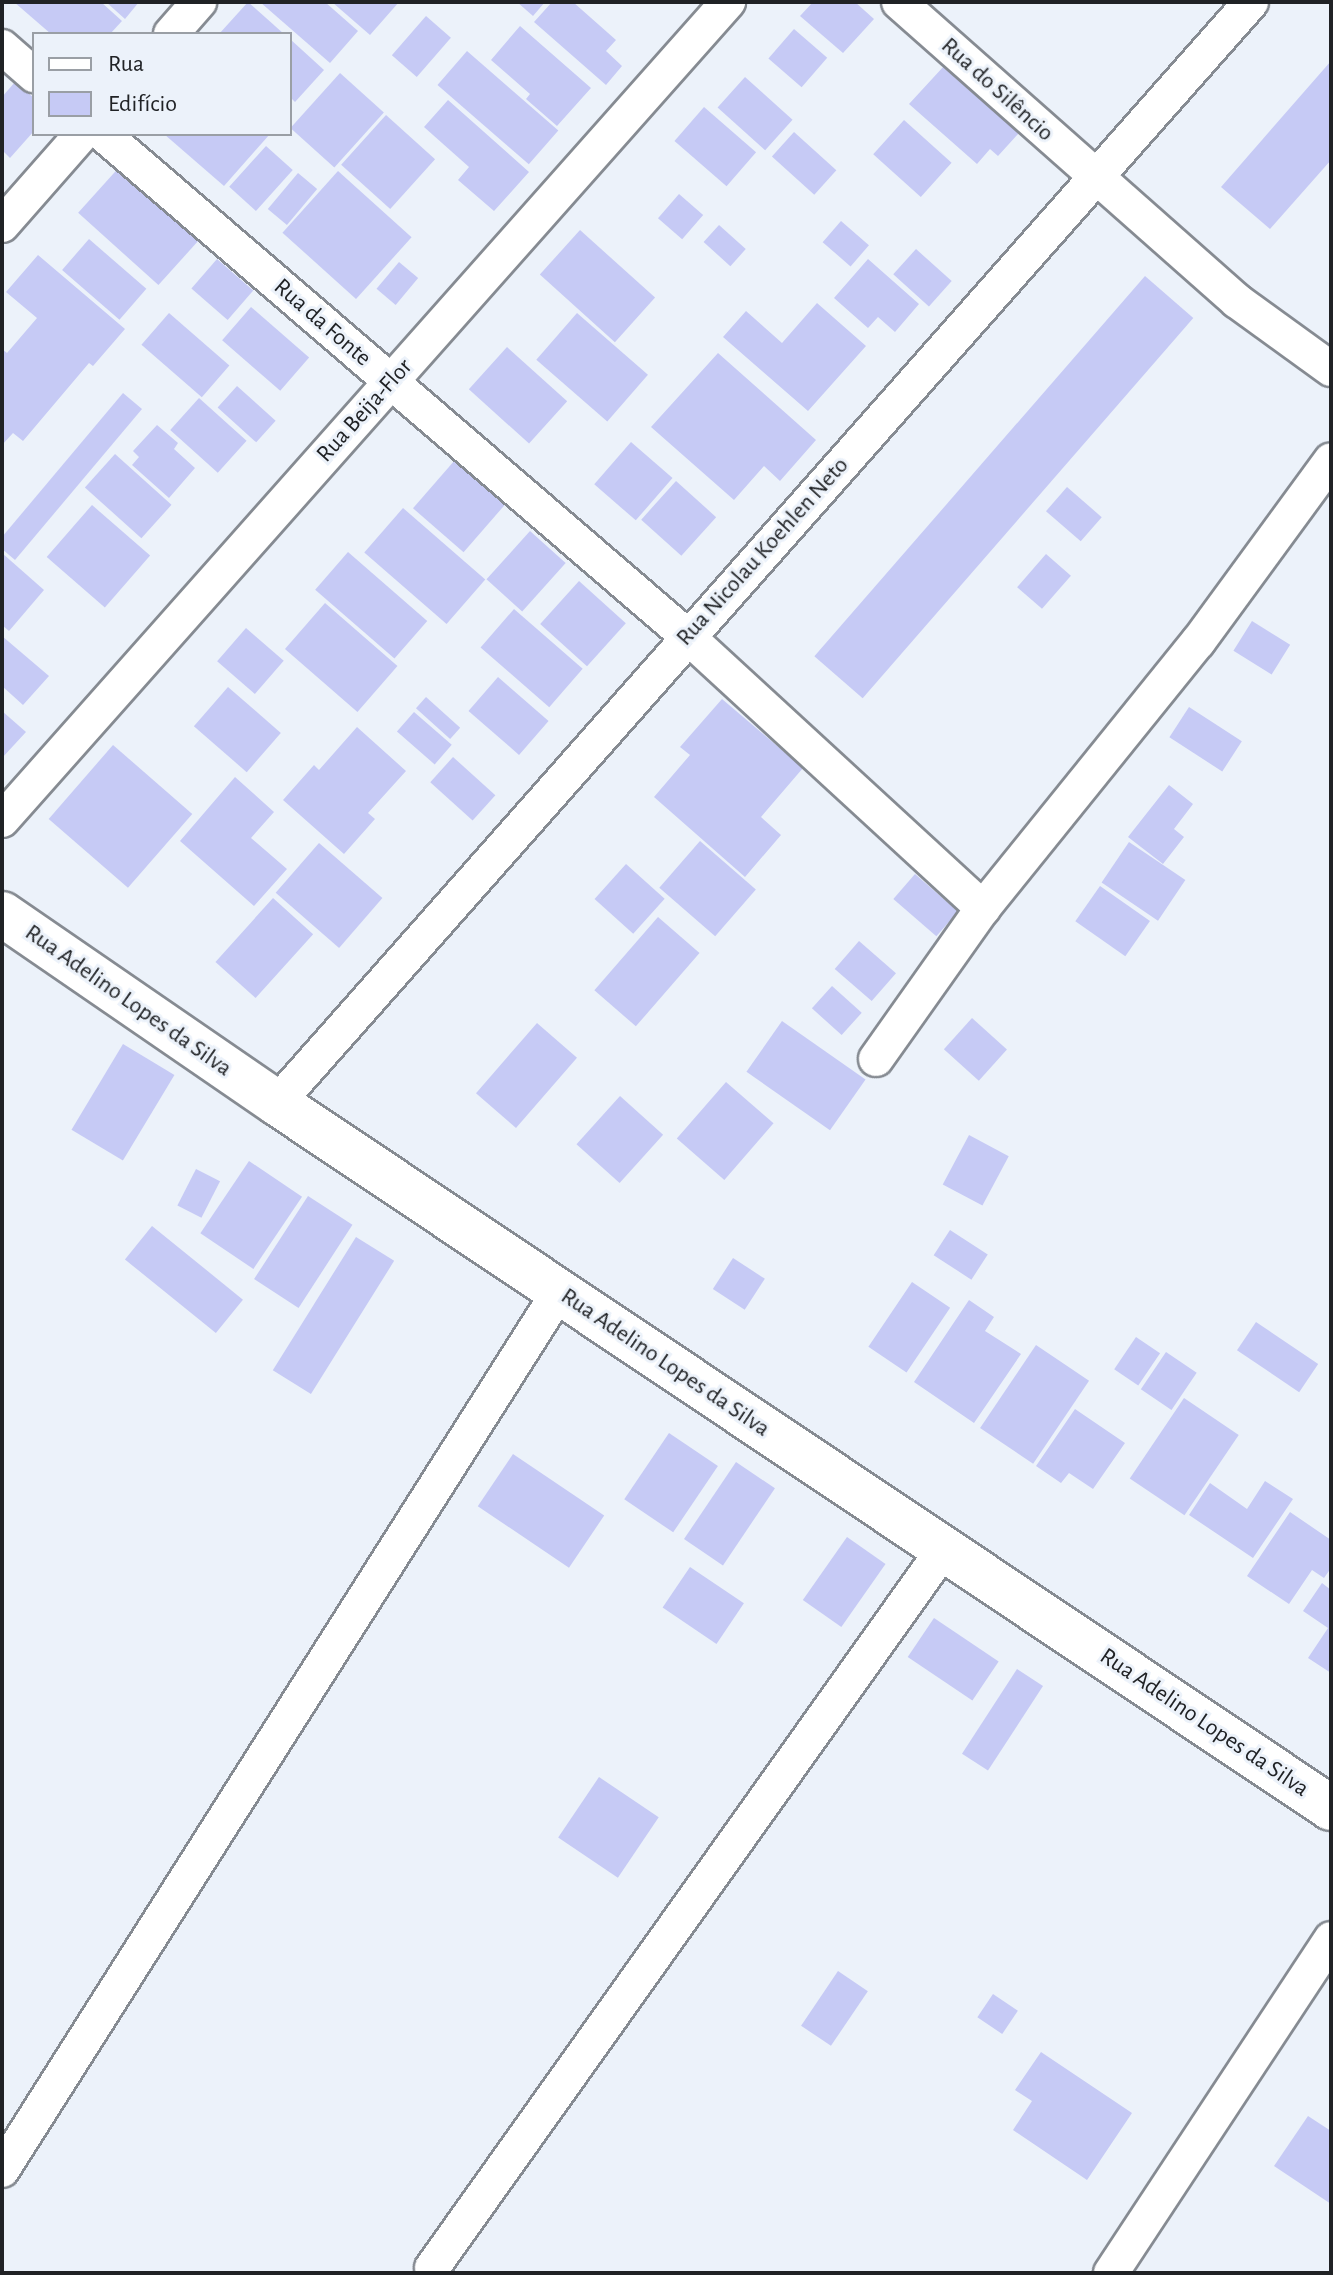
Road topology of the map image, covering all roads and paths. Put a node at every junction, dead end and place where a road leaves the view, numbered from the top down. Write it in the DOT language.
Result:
graph roads {
  1 [pos="199,2"];
  2 [pos="728,2"];
  3 [pos="899,2"];
  4 [pos="1251,2"];
  5 [pos="173,32"];
  6 [pos="2,47"];
  7 [pos="32,73"];
  8 [pos="80,136"];
  9 [pos="105,136"];
  10 [pos="1095,178"];
  11 [pos="2,225"];
  12 [pos="1331,369"];
  13 [pos="391,382"];
  14 [pos="1331,460"];
  15 [pos="688,637"];
  16 [pos="2,820"];
  17 [pos="983,908"];
  18 [pos="2,914"];
  19 [pos="876,1059"];
  20 [pos="277,1103"];
  21 [pos="559,1292"];
  22 [pos="944,1549"];
  23 [pos="1331,1808"];
  24 [pos="1331,1939"];
  25 [pos="2,2170"];
  26 [pos="432,2268"];
  27 [pos="1111,2273"];
  1 -- 5 [label="street"];
  2 -- 13 [label="street, Rua Beija-Flor"];
  3 -- 10 [label="street, Rua do Silêncio"];
  4 -- 10 [label="street, Rua Nicolau Koehlen Neto"];
  6 -- 7 [label="street"];
  8 -- 11 [label="street"];
  9 -- 13 [label="street, Rua da Fonte"];
  10 -- 12 [label="street, Rua do Silêncio"];
  10 -- 15 [label="street, Rua Nicolau Koehlen Neto"];
  13 -- 15 [label="street, Rua da Fonte"];
  13 -- 16 [label="street, Rua Beija-Flor"];
  14 -- 17 [label="street"];
  15 -- 17 [label="street, Rua da Fonte"];
  15 -- 20 [label="street, Rua Nicolau Koehlen Neto"];
  17 -- 19 [label="street"];
  18 -- 20 [label="main road, Rua Adelino Lopes da Silva"];
  20 -- 21 [label="main road, Rua Adelino Lopes da Silva"];
  21 -- 22 [label="main road, Rua Adelino Lopes da Silva"];
  21 -- 25 [label="street"];
  22 -- 23 [label="main road, Rua Adelino Lopes da Silva"];
  22 -- 26 [label="street"];
  24 -- 27 [label="street"];
}
